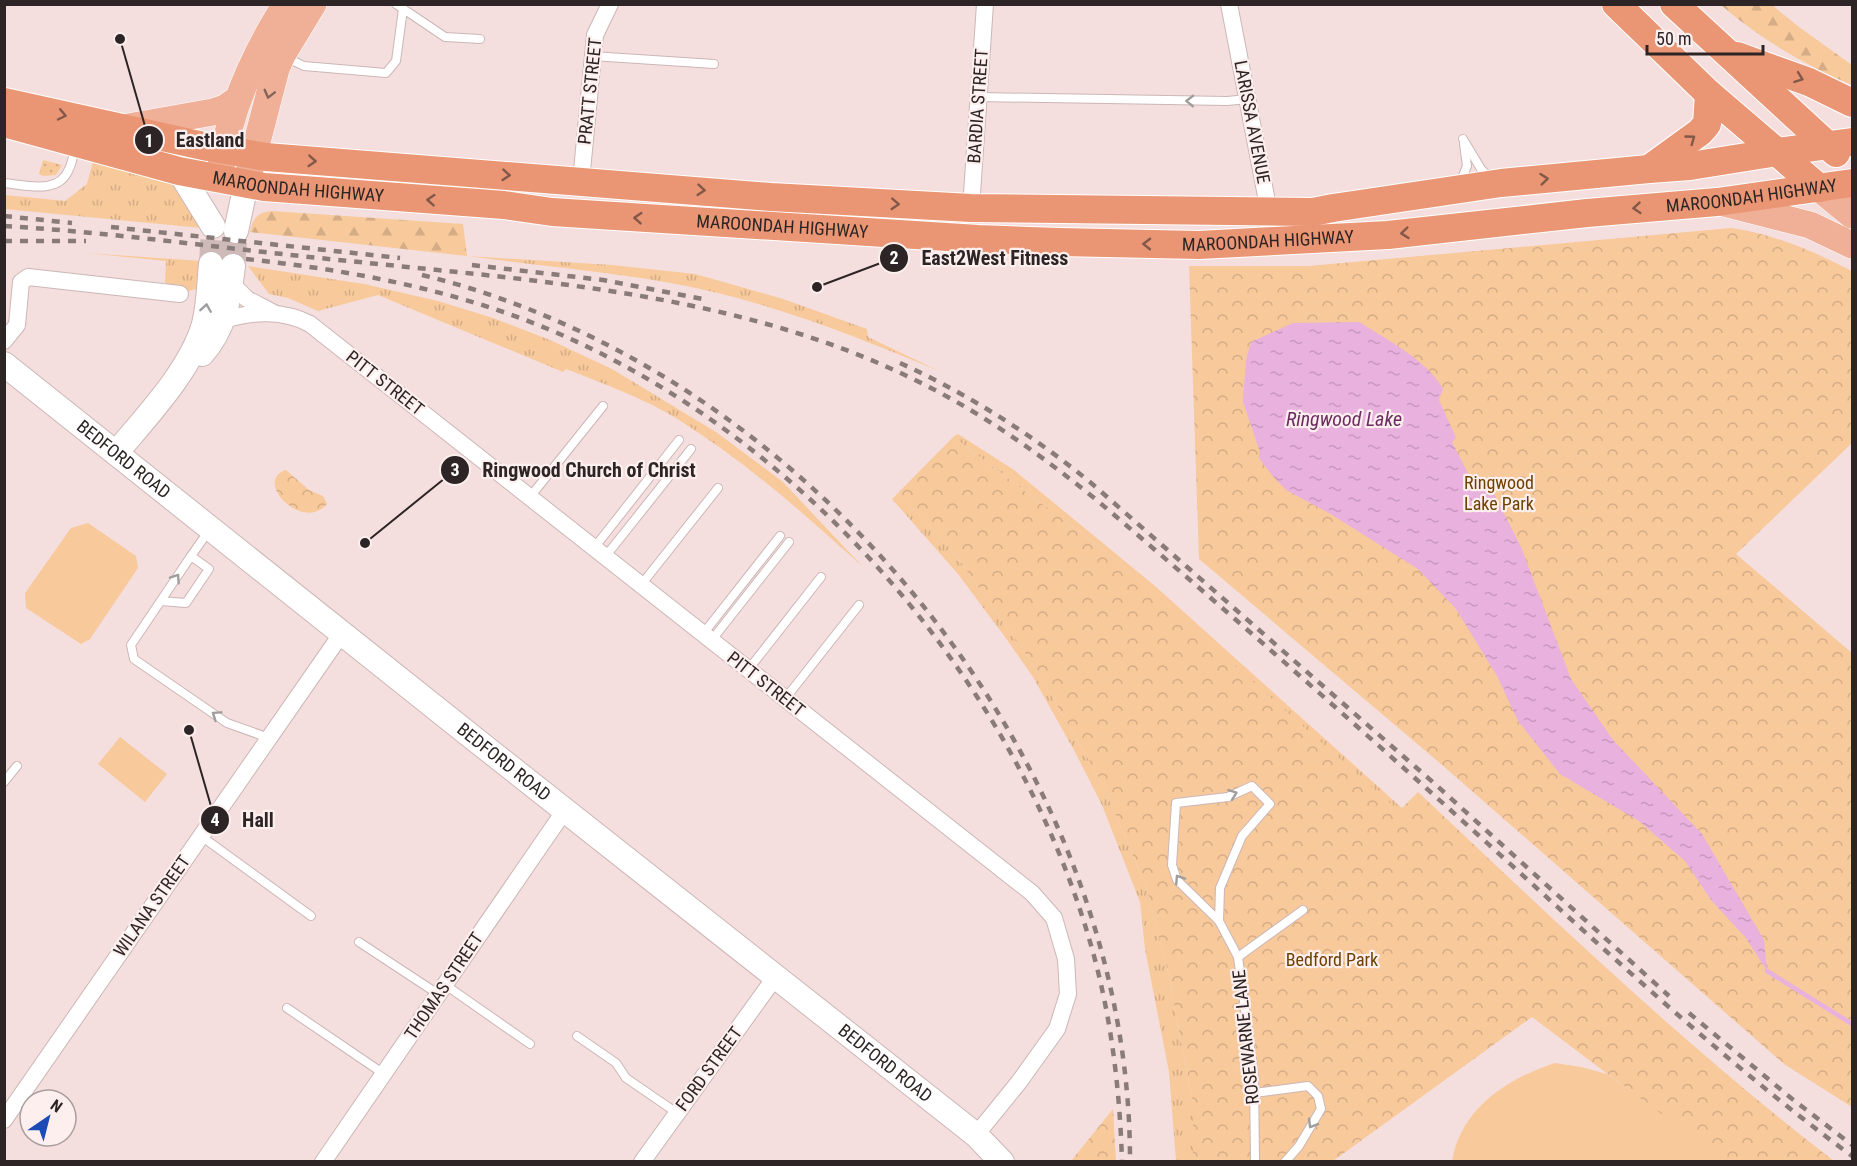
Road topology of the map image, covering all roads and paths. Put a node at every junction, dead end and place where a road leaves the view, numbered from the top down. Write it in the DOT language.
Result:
graph roads {
  1 [pos="312,4"];
  2 [pos="610,4"];
  3 [pos="985,4"];
  4 [pos="1229,4"];
  5 [pos="1616,4"];
  6 [pos="1674,4"];
  7 [pos="400,7"];
  8 [pos="279,8"];
  9 [pos="480,39"];
  10 [pos="1724,51"];
  11 [pos="282,55"];
  12 [pos="592,56"];
  13 [pos="714,64"];
  14 [pos="1709,93"];
  15 [pos="979,97"];
  16 [pos="238,99"];
  17 [pos="1248,99"];
  18 [pos="4,102"];
  19 [pos="1852,103"];
  20 [pos="4,123"];
  21 [pos="122,128"];
  22 [pos="76,143"];
  23 [pos="1841,144"];
  24 [pos="223,149"];
  25 [pos="1778,152"];
  26 [pos="254,155"];
  27 [pos="1852,168"];
  28 [pos="1649,169"];
  29 [pos="179,171"];
  30 [pos="581,181"];
  31 [pos="233,182"];
  32 [pos="4,183"];
  33 [pos="1501,183"];
  34 [pos="1852,183"];
  35 [pos="1820,188"];
  36 [pos="1456,190"];
  37 [pos="730,193"];
  38 [pos="1717,201"];
  39 [pos="972,208"];
  40 [pos="1268,213"];
  41 [pos="1852,215"];
  42 [pos="728,224"];
  43 [pos="1464,227"];
  44 [pos="1269,241"];
  45 [pos="1852,245"];
  46 [pos="225,271"];
  47 [pos="180,294"];
  48 [pos="274,313"];
  49 [pos="224,321"];
  50 [pos="4,341"];
  51 [pos="4,364"];
  52 [pos="174,380"];
  53 [pos="603,406"];
  54 [pos="679,440"];
  55 [pos="691,449"];
  56 [pos="116,453"];
  57 [pos="718,488"];
  58 [pos="530,497"];
  59 [pos="210,529"];
  60 [pos="780,536"];
  61 [pos="789,542"];
  62 [pos="600,552"];
  63 [pos="191,556"];
  64 [pos="821,577"];
  65 [pos="641,585"];
  66 [pos="161,601"];
  67 [pos="859,605"];
  68 [pos="342,633"];
  69 [pos="707,637"];
  70 [pos="748,670"];
  71 [pos="785,699"];
  72 [pos="269,738"];
  73 [pos="17,766"];
  74 [pos="4,782"];
  75 [pos="565,810"];
  76 [pos="201,836"];
  77 [pos="1303,910"];
  78 [pos="311,916"];
  79 [pos="1219,921"];
  80 [pos="359,942"];
  81 [pos="1238,957"];
  82 [pos="776,976"];
  83 [pos="441,989"];
  84 [pos="287,1008"];
  85 [pos="577,1036"];
  86 [pos="530,1044"];
  87 [pos="384,1074"];
  88 [pos="1254,1093"];
  89 [pos="677,1113"];
  90 [pos="4,1120"];
  91 [pos="976,1135"];
  92 [pos="323,1161"];
  93 [pos="642,1161"];
  94 [pos="1002,1161"];
  95 [pos="1255,1161"];
  96 [pos="1285,1161"];
  1 -- 11 [label="main road"];
  2 -- 12 [label="street, PRATT STREET"];
  3 -- 15 [label="street, BARDIA STREET"];
  4 -- 17 [label="street, LARISSA AVENUE"];
  5 -- 14 [label="highway"];
  6 -- 10 [label="highway"];
  7 -- 9 [label="lane"];
  7 -- 11 [label="lane"];
  8 -- 16 [label="main road"];
  10 -- 19 [label="highway, one-way"];
  10 -- 23 [label="highway"];
  11 -- 26 [label="main road, one-way"];
  12 -- 13 [label="lane"];
  12 -- 30 [label="street, PRATT STREET"];
  14 -- 25 [label="highway"];
  28 -- 14 [label="highway, one-way"];
  17 -- 15 [label="lane, one-way"];
  15 -- 39 [label="street, BARDIA STREET"];
  16 -- 21 [label="main road"];
  16 -- 24 [label="main road"];
  17 -- 40 [label="street, LARISSA AVENUE"];
  18 -- 21 [label="highway, MAROONDAH HIGHWAY, one-way"];
  20 -- 22 [label="highway, MAROONDAH HIGHWAY"];
  21 -- 24 [label="highway, MAROONDAH HIGHWAY"];
  22 -- 29 [label="highway, MAROONDAH HIGHWAY"];
  22 -- 32 [label="lane"];
  23 -- 25 [label="highway, MAROONDAH HIGHWAY"];
  23 -- 27 [label="highway"];
  24 -- 26 [label="highway, MAROONDAH HIGHWAY"];
  24 -- 31 [label="main road"];
  25 -- 28 [label="highway, MAROONDAH HIGHWAY"];
  25 -- 35 [label="highway"];
  26 -- 30 [label="highway, MAROONDAH HIGHWAY, one-way"];
  26 -- 31 [label="main road"];
  33 -- 28 [label="highway, MAROONDAH HIGHWAY, one-way"];
  29 -- 31 [label="highway, MAROONDAH HIGHWAY"];
  29 -- 31 [label="main road"];
  30 -- 37 [label="highway, MAROONDAH HIGHWAY, one-way"];
  42 -- 31 [label="highway, MAROONDAH HIGHWAY, one-way"];
  33 -- 36 [label="highway, MAROONDAH HIGHWAY"];
  33 -- 36 [label="lane"];
  34 -- 35 [label="highway, MAROONDAH HIGHWAY"];
  35 -- 38 [label="highway, MAROONDAH HIGHWAY"];
  35 -- 41 [label="main road"];
  36 -- 40 [label="highway, MAROONDAH HIGHWAY"];
  36 -- 43 [label="highway"];
  37 -- 39 [label="highway, MAROONDAH HIGHWAY, one-way"];
  37 -- 42 [label="highway"];
  38 -- 43 [label="highway, MAROONDAH HIGHWAY, one-way"];
  38 -- 45 [label="main road"];
  39 -- 40 [label="highway, MAROONDAH HIGHWAY"];
  40 -- 44 [label="street, LARISSA AVENUE"];
  44 -- 42 [label="highway, MAROONDAH HIGHWAY, one-way"];
  43 -- 44 [label="highway, MAROONDAH HIGHWAY, one-way"];
  46 -- 48 [label="street, PITT STREET"];
  46 -- 49 [label="main road"];
  52 -- 46 [label="main road, one-way"];
  47 -- 50 [label="street"];
  48 -- 49 [label="street, PITT STREET"];
  48 -- 58 [label="street, PITT STREET"];
  49 -- 52 [label="main road"];
  51 -- 56 [label="main road, BEDFORD ROAD"];
  52 -- 56 [label="main road"];
  53 -- 58 [label="lane"];
  54 -- 62 [label="lane"];
  55 -- 62 [label="lane"];
  56 -- 59 [label="main road, BEDFORD ROAD"];
  57 -- 65 [label="lane"];
  58 -- 62 [label="street, PITT STREET"];
  59 -- 63 [label="lane"];
  59 -- 68 [label="main road, BEDFORD ROAD"];
  60 -- 69 [label="lane"];
  61 -- 69 [label="lane"];
  62 -- 65 [label="street, PITT STREET"];
  66 -- 63 [label="lane, one-way"];
  63 -- 66 [label="lane"];
  64 -- 70 [label="lane"];
  65 -- 69 [label="street, PITT STREET"];
  72 -- 66 [label="lane, one-way"];
  67 -- 71 [label="lane"];
  68 -- 72 [label="street, WILANA STREET"];
  68 -- 75 [label="main road, BEDFORD ROAD"];
  69 -- 70 [label="street, PITT STREET"];
  70 -- 71 [label="street, PITT STREET"];
  71 -- 91 [label="street, PITT STREET"];
  72 -- 76 [label="street, WILANA STREET"];
  73 -- 74 [label="lane"];
  75 -- 82 [label="main road, BEDFORD ROAD"];
  75 -- 83 [label="street, THOMAS STREET"];
  76 -- 78 [label="lane"];
  76 -- 90 [label="street, WILANA STREET"];
  77 -- 81 [label="lane, ROSEWARNE LANE"];
  79 -- 79 [label="lane, one-way"];
  79 -- 81 [label="lane"];
  80 -- 83 [label="lane"];
  81 -- 88 [label="lane, ROSEWARNE LANE"];
  82 -- 89 [label="street, FORD STREET"];
  82 -- 91 [label="main road, BEDFORD ROAD"];
  83 -- 86 [label="lane"];
  83 -- 87 [label="street, THOMAS STREET"];
  84 -- 87 [label="lane"];
  85 -- 89 [label="lane"];
  87 -- 92 [label="street, THOMAS STREET"];
  88 -- 95 [label="lane, ROSEWARNE LANE"];
  88 -- 96 [label="lane, one-way"];
  89 -- 93 [label="street, FORD STREET"];
  91 -- 94 [label="main road, BEDFORD ROAD"];
}
